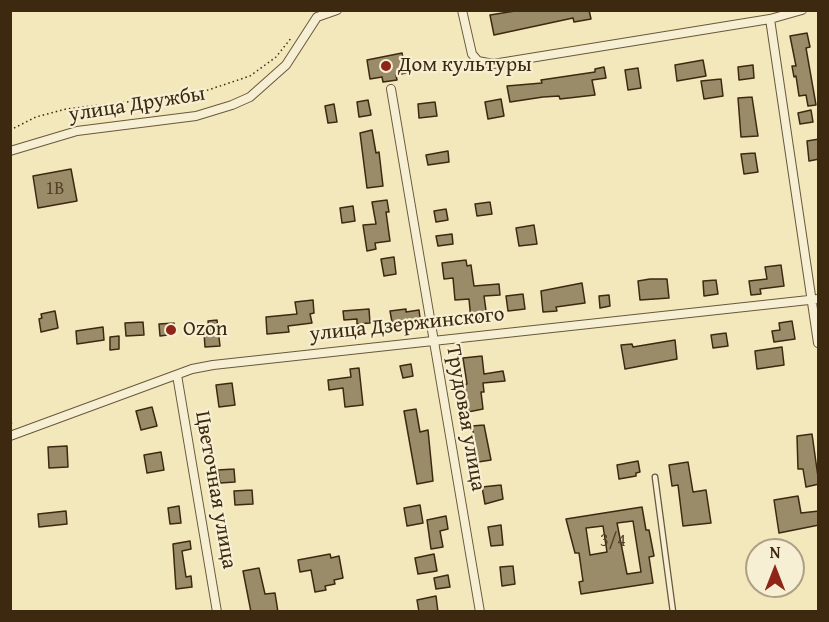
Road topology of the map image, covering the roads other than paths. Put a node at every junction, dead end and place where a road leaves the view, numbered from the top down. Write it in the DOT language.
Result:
graph roads {
  1 [pos="337,10"];
  2 [pos="462,10"];
  3 [pos="802,10"];
  4 [pos="770,19"];
  5 [pos="391,89"];
  6 [pos="10,151"];
  7 [pos="815,300"];
  8 [pos="434,341"];
  9 [pos="819,343"];
  10 [pos="177,375"];
  11 [pos="10,436"];
  12 [pos="655,477"];
  13 [pos="217,612"];
  14 [pos="480,612"];
  15 [pos="673,612"];
  1 -- 6 [label="street, улица Дружбы"];
  2 -- 4 [label="street"];
  3 -- 4 [label="street"];
  4 -- 7 [label="street"];
  5 -- 8 [label="street, Трудовая улица"];
  7 -- 8 [label="street, улица Дзержинского"];
  7 -- 9 [label="street"];
  8 -- 10 [label="street, улица Дзержинского"];
  8 -- 14 [label="street, Трудовая улица"];
  10 -- 11 [label="street, улица Дзержинского"];
  10 -- 13 [label="street, Цветочная улица"];
  12 -- 15 [label="lane"];
}
